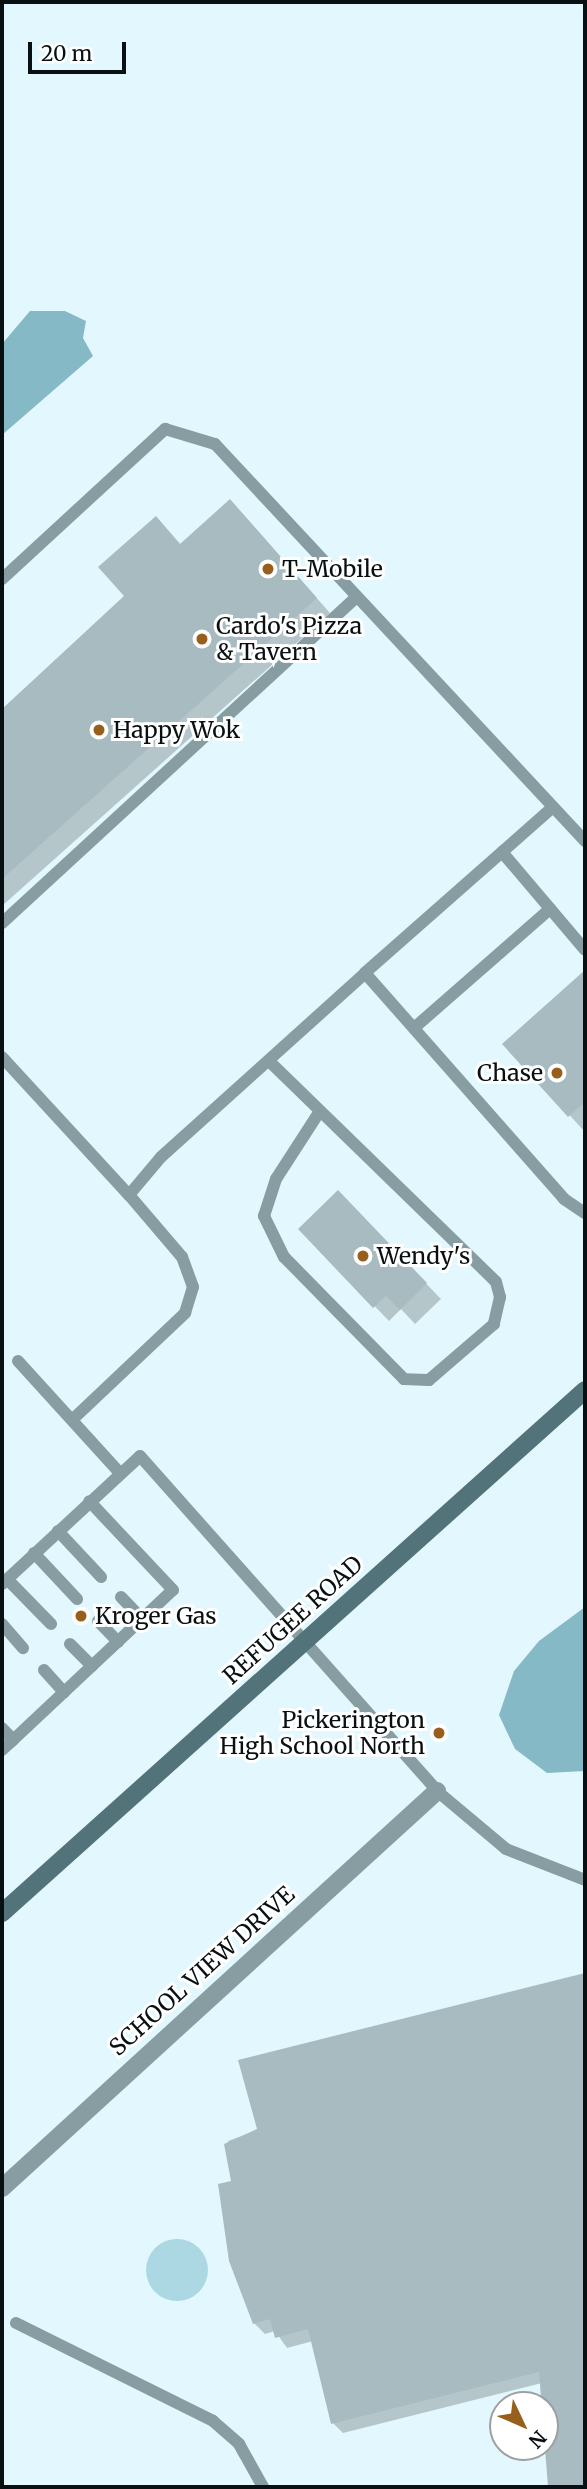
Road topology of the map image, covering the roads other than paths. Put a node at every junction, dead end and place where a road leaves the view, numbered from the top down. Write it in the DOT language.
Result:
graph roads {
  1 [pos="2,579"];
  2 [pos="357,597"];
  3 [pos="553,807"];
  4 [pos="585,841"];
  5 [pos="502,852"];
  6 [pos="550,909"];
  7 [pos="2,923"];
  8 [pos="585,950"];
  9 [pos="365,973"];
  10 [pos="414,1028"];
  11 [pos="2,1057"];
  12 [pos="270,1062"];
  13 [pos="318,1114"];
  14 [pos="129,1195"];
  15 [pos="585,1213"];
  16 [pos="18,1361"];
  17 [pos="585,1390"];
  18 [pos="72,1420"];
  19 [pos="120,1473"];
  20 [pos="89,1501"];
  21 [pos="58,1531"];
  22 [pos="34,1553"];
  23 [pos="102,1577"];
  24 [pos="4,1581"];
  25 [pos="121,1597"];
  26 [pos="77,1599"];
  27 [pos="142,1619"];
  28 [pos="98,1621"];
  29 [pos="2,1624"];
  30 [pos="51,1624"];
  31 [pos="308,1639"];
  32 [pos="118,1642"];
  33 [pos="70,1644"];
  34 [pos="23,1648"];
  35 [pos="92,1666"];
  36 [pos="44,1670"];
  37 [pos="64,1692"];
  38 [pos="2,1728"];
  39 [pos="13,1740"];
  40 [pos="2,1750"];
  41 [pos="438,1791"];
  42 [pos="585,1880"];
  43 [pos="2,1913"];
  44 [pos="2,2188"];
  45 [pos="16,2323"];
  46 [pos="263,2487"];
  1 -- 2 [label="lane"];
  2 -- 3 [label="lane"];
  2 -- 7 [label="lane"];
  3 -- 4 [label="lane"];
  3 -- 5 [label="lane"];
  5 -- 6 [label="lane"];
  5 -- 9 [label="lane"];
  6 -- 8 [label="lane"];
  6 -- 10 [label="lane"];
  9 -- 10 [label="lane"];
  9 -- 12 [label="lane"];
  10 -- 15 [label="lane"];
  11 -- 14 [label="lane"];
  12 -- 13 [label="lane"];
  12 -- 14 [label="lane"];
  13 -- 13 [label="lane"];
  14 -- 18 [label="lane"];
  16 -- 18 [label="lane"];
  17 -- 31 [label="main road, REFUGEE ROAD"];
  18 -- 19 [label="lane"];
  19 -- 20 [label="lane"];
  19 -- 31 [label="lane"];
  20 -- 21 [label="lane"];
  20 -- 27 [label="lane"];
  21 -- 22 [label="lane"];
  21 -- 23 [label="lane"];
  22 -- 24 [label="lane"];
  22 -- 26 [label="lane"];
  24 -- 30 [label="lane"];
  25 -- 27 [label="lane"];
  27 -- 32 [label="lane"];
  28 -- 32 [label="lane"];
  29 -- 34 [label="lane"];
  31 -- 41 [label="lane"];
  31 -- 43 [label="main road, REFUGEE ROAD"];
  32 -- 35 [label="lane"];
  33 -- 35 [label="lane"];
  35 -- 37 [label="lane"];
  36 -- 37 [label="lane"];
  37 -- 39 [label="lane"];
  38 -- 39 [label="lane"];
  39 -- 40 [label="lane"];
  41 -- 42 [label="lane"];
  41 -- 44 [label="street, SCHOOL VIEW DRIVE"];
  45 -- 46 [label="lane"];
}
